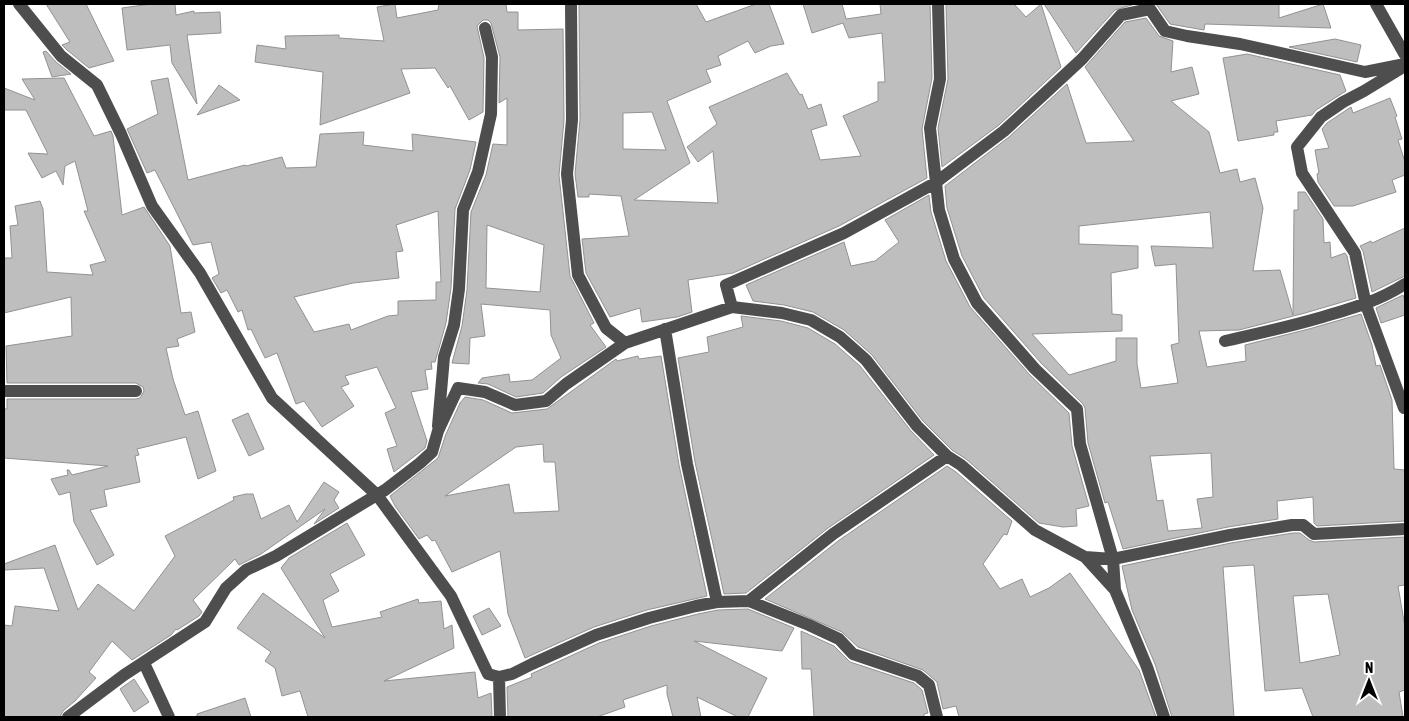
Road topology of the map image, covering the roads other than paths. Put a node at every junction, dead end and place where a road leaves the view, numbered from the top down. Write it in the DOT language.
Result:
graph roads {
  1 [pos="19,4"];
  2 [pos="571,4"];
  3 [pos="938,4"];
  4 [pos="1376,4"];
  5 [pos="1148,6"];
  6 [pos="484,28"];
  7 [pos="1405,55"];
  8 [pos="1405,65"];
  9 [pos="936,182"];
  10 [pos="1405,284"];
  11 [pos="1366,305"];
  12 [pos="732,307"];
  13 [pos="665,329"];
  14 [pos="1224,341"];
  15 [pos="625,344"];
  16 [pos="4,391"];
  17 [pos="136,391"];
  18 [pos="1404,408"];
  19 [pos="438,430"];
  20 [pos="947,456"];
  21 [pos="377,494"];
  22 [pos="1405,529"];
  23 [pos="1085,557"];
  24 [pos="1113,558"];
  25 [pos="1115,590"];
  26 [pos="749,601"];
  27 [pos="717,602"];
  28 [pos="144,663"];
  29 [pos="499,677"];
  30 [pos="68,717"];
  31 [pos="169,717"];
  32 [pos="500,717"];
  33 [pos="937,717"];
  34 [pos="1164,717"];
  1 -- 21 [label="street"];
  2 -- 15 [label="street"];
  3 -- 9 [label="street"];
  4 -- 7 [label="street"];
  5 -- 8 [label="street"];
  5 -- 9 [label="street"];
  6 -- 19 [label="street"];
  8 -- 11 [label="street"];
  9 -- 12 [label="street"];
  9 -- 24 [label="street"];
  10 -- 11 [label="street"];
  11 -- 14 [label="street"];
  11 -- 18 [label="street"];
  12 -- 13 [label="street"];
  12 -- 20 [label="street"];
  13 -- 15 [label="street"];
  13 -- 27 [label="street"];
  15 -- 19 [label="street"];
  16 -- 17 [label="street"];
  19 -- 21 [label="street"];
  20 -- 23 [label="street"];
  20 -- 26 [label="street"];
  21 -- 28 [label="street"];
  21 -- 29 [label="street"];
  22 -- 24 [label="street"];
  23 -- 24 [label="street"];
  23 -- 25 [label="street"];
  24 -- 25 [label="street"];
  25 -- 34 [label="street"];
  26 -- 27 [label="street"];
  26 -- 33 [label="street"];
  27 -- 29 [label="street"];
  28 -- 30 [label="street"];
  28 -- 31 [label="street"];
  29 -- 32 [label="street"];
}
